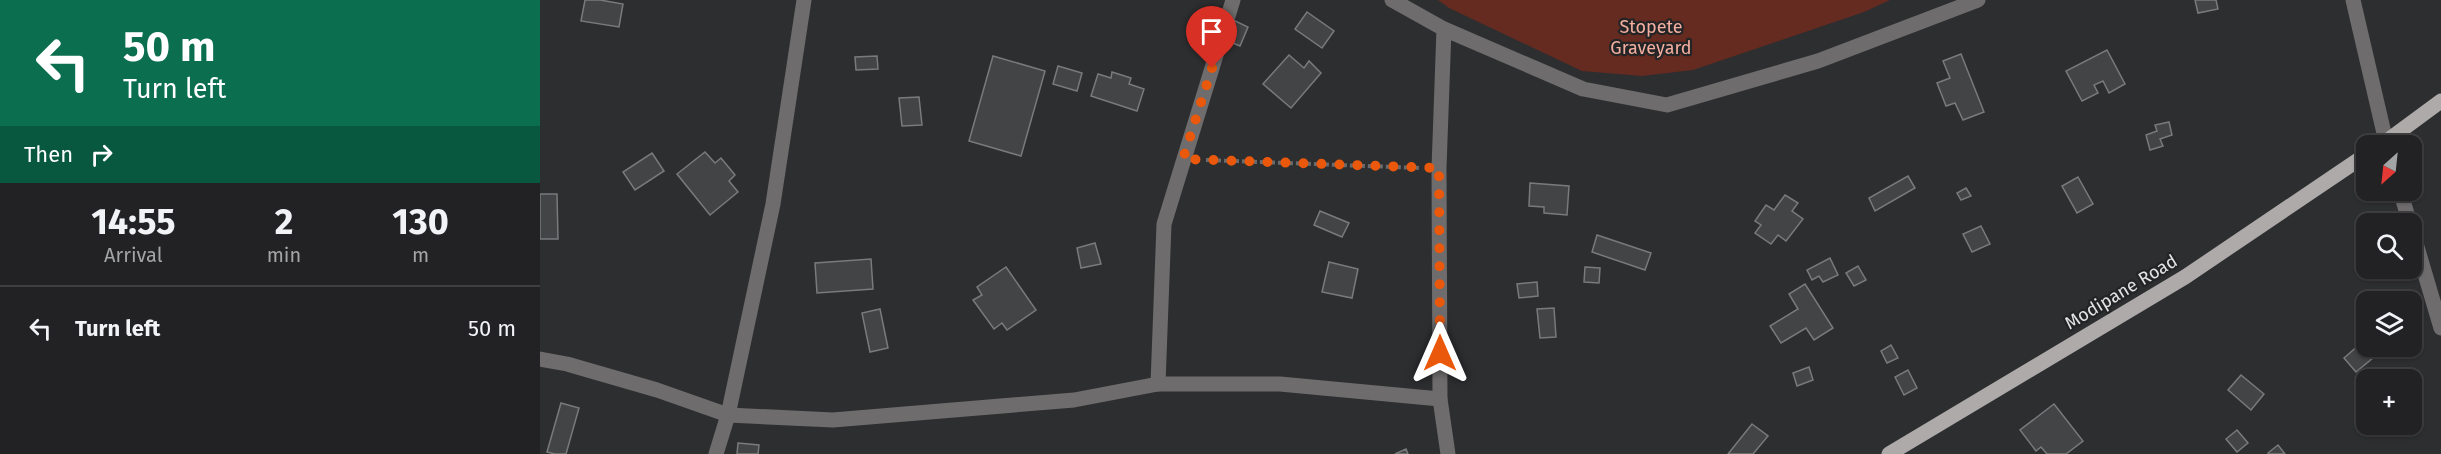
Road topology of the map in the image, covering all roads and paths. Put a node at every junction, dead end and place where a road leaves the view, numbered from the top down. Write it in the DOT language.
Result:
graph roads {
  1 [pos="804,0"];
  2 [pos="1233,0"];
  3 [pos="1392,0"];
  4 [pos="1978,0"];
  5 [pos="2353,0"];
  6 [pos="1444,29"];
  7 [pos="2441,101"];
  8 [pos="2382,135"];
  9 [pos="2396,135"];
  10 [pos="1183,159"];
  11 [pos="2356,161"];
  12 [pos="1439,168"];
  13 [pos="2422,264"];
  14 [pos="2441,328"];
  15 [pos="540,359"];
  16 [pos="1158,384"];
  17 [pos="1440,399"];
  18 [pos="728,415"];
  19 [pos="717,454"];
  20 [pos="1448,454"];
  21 [pos="1889,454"];
  1 -- 18 [label="street"];
  2 -- 10 [label="street"];
  3 -- 6 [label="street"];
  4 -- 6 [label="street"];
  5 -- 8 [label="street"];
  6 -- 12 [label="street"];
  7 -- 9 [label="main road"];
  10 -- 12 [label="path"];
  10 -- 16 [label="street"];
  11 -- 21 [label="main road, Modipane Road"];
  12 -- 17 [label="street"];
  13 -- 14 [label="street"];
  15 -- 18 [label="street"];
  16 -- 17 [label="street"];
  16 -- 18 [label="street"];
  17 -- 20 [label="street"];
  18 -- 19 [label="street"];
}
